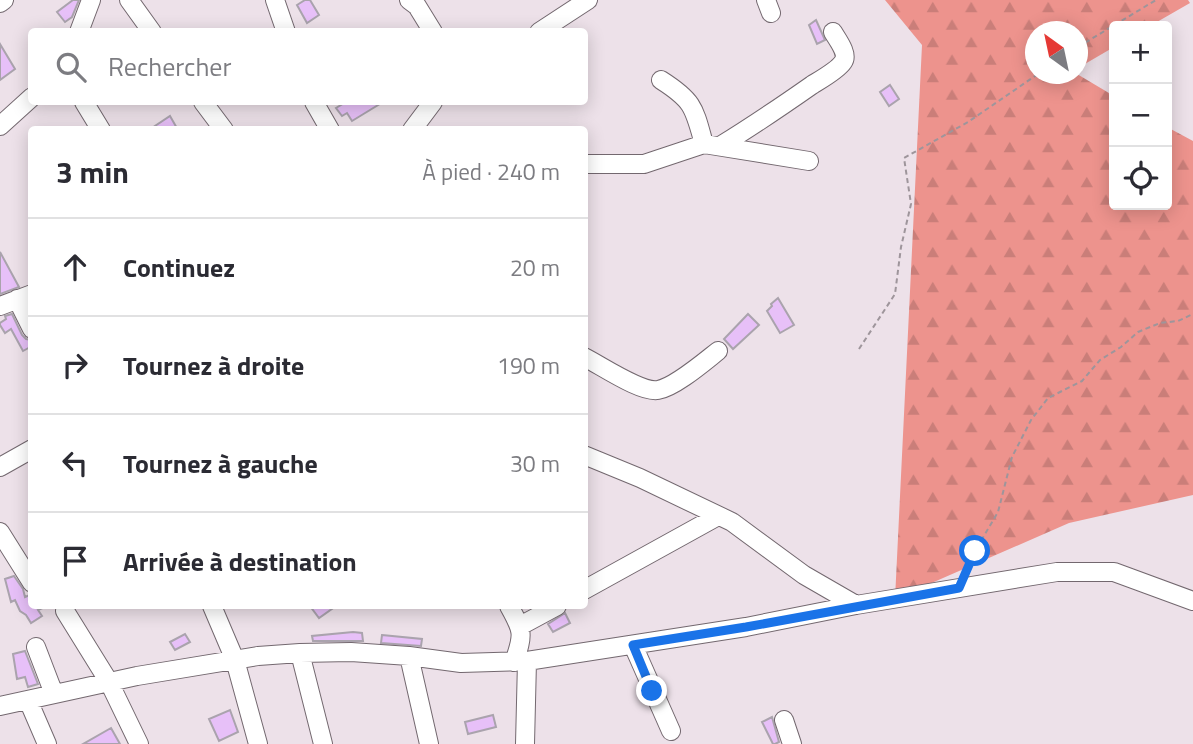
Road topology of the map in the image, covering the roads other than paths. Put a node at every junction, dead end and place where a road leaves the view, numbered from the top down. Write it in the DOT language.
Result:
graph roads {
  1 [pos="4,0"];
  2 [pos="91,0"];
  3 [pos="129,0"];
  4 [pos="275,0"];
  5 [pos="410,0"];
  6 [pos="586,0"];
  7 [pos="0,3"];
  8 [pos="81,28"];
  9 [pos="149,28"];
  10 [pos="285,28"];
  11 [pos="430,28"];
  12 [pos="545,28"];
  13 [pos="833,32"];
  14 [pos="661,80"];
  15 [pos="28,101"];
  16 [pos="86,105"];
  17 [pos="205,105"];
  18 [pos="316,105"];
  19 [pos="431,105"];
  20 [pos="0,126"];
  21 [pos="99,126"];
  22 [pos="221,126"];
  23 [pos="328,126"];
  24 [pos="415,126"];
  25 [pos="712,145"];
  26 [pos="809,161"];
  27 [pos="588,164"];
  28 [pos="24,297"];
  29 [pos="0,306"];
  30 [pos="718,351"];
  31 [pos="588,358"];
  32 [pos="28,451"];
  33 [pos="588,458"];
  34 [pos="0,467"];
  35 [pos="718,516"];
  36 [pos="0,532"];
  37 [pos="28,577"];
  38 [pos="588,588"];
  39 [pos="1193,601"];
  40 [pos="856,606"];
  41 [pos="213,609"];
  42 [pos="511,609"];
  43 [pos="551,609"];
  44 [pos="65,611"];
  45 [pos="520,626"];
  46 [pos="633,645"];
  47 [pos="36,647"];
  48 [pos="300,653"];
  49 [pos="409,656"];
  50 [pos="235,660"];
  51 [pos="520,662"];
  52 [pos="109,682"];
  53 [pos="54,694"];
  54 [pos="28,700"];
  55 [pos="0,705"];
  56 [pos="784,720"];
  57 [pos="671,731"];
  58 [pos="47,744"];
  59 [pos="139,744"];
  60 [pos="258,744"];
  61 [pos="323,744"];
  62 [pos="429,744"];
  63 [pos="525,744"];
  64 [pos="792,744"];
  1 -- 7 [label="street"];
  2 -- 8 [label="street"];
  3 -- 9 [label="street"];
  4 -- 10 [label="street"];
  5 -- 11 [label="street"];
  6 -- 12 [label="street"];
  13 -- 25 [label="street"];
  14 -- 25 [label="street"];
  15 -- 20 [label="street"];
  16 -- 21 [label="street"];
  17 -- 22 [label="street"];
  18 -- 23 [label="street"];
  19 -- 24 [label="street"];
  25 -- 26 [label="street"];
  25 -- 27 [label="street"];
  28 -- 29 [label="street"];
  30 -- 31 [label="street"];
  32 -- 34 [label="street"];
  33 -- 35 [label="street"];
  35 -- 38 [label="street"];
  35 -- 40 [label="street"];
  36 -- 37 [label="street"];
  39 -- 40 [label="street"];
  40 -- 46 [label="street"];
  41 -- 50 [label="street"];
  42 -- 45 [label="street"];
  43 -- 45 [label="street"];
  44 -- 52 [label="street"];
  45 -- 51 [label="street"];
  46 -- 51 [label="street"];
  46 -- 57 [label="street"];
  47 -- 53 [label="street"];
  48 -- 49 [label="street"];
  48 -- 50 [label="street"];
  48 -- 61 [label="street"];
  49 -- 51 [label="street"];
  49 -- 62 [label="street"];
  50 -- 52 [label="street"];
  50 -- 60 [label="street"];
  51 -- 63 [label="street"];
  52 -- 53 [label="street"];
  52 -- 59 [label="street"];
  53 -- 54 [label="street"];
  54 -- 55 [label="street"];
  54 -- 58 [label="street"];
  56 -- 64 [label="street"];
}
